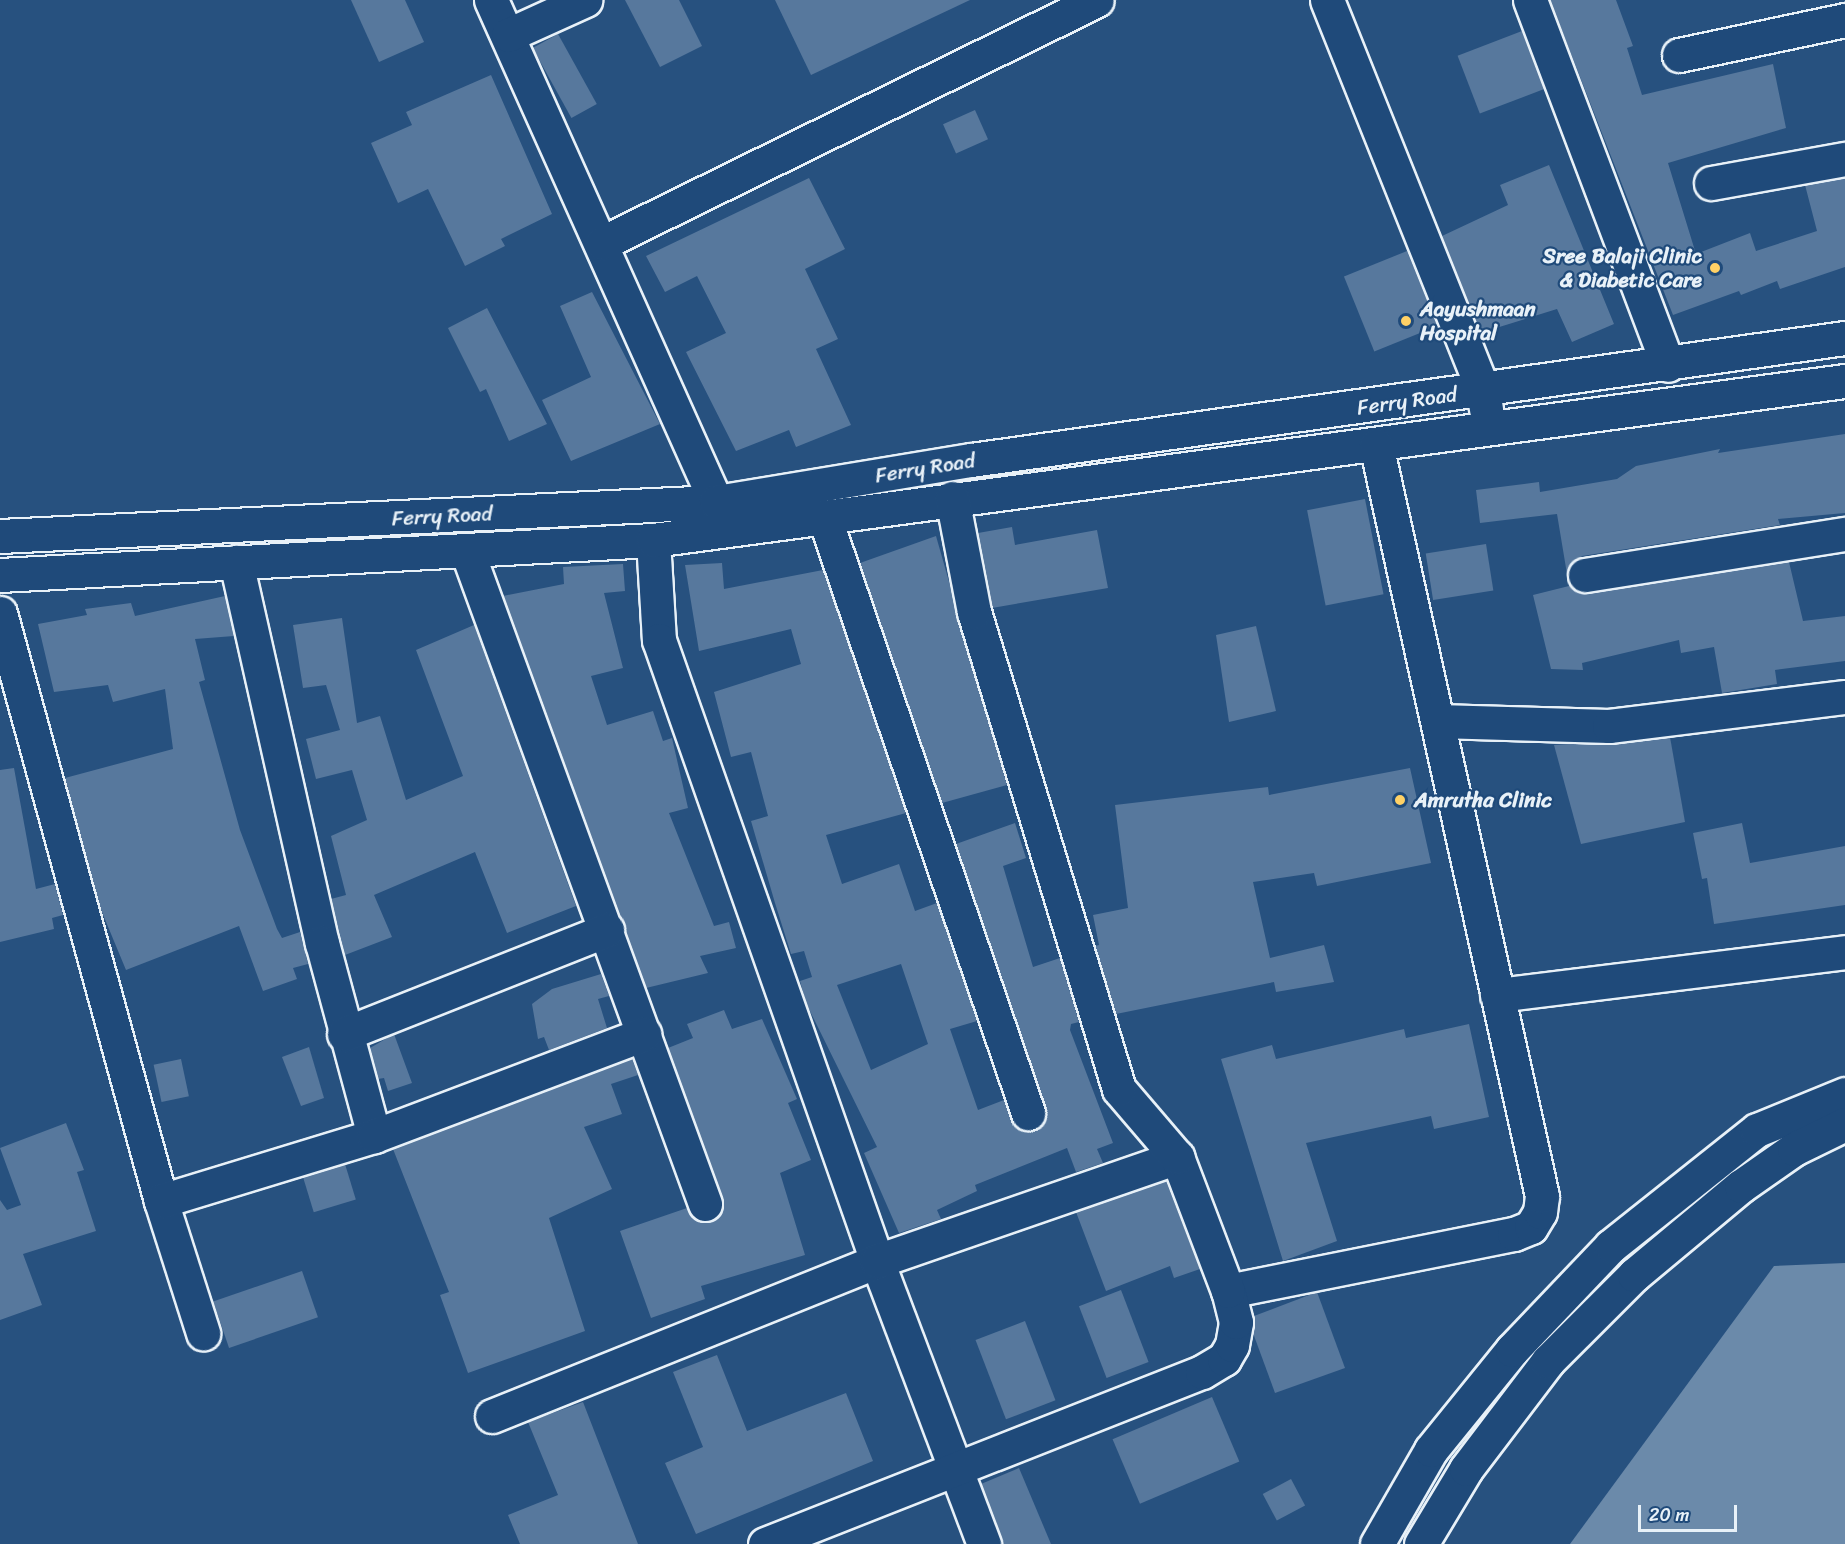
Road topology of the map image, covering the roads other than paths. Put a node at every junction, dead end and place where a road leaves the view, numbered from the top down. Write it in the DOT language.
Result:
graph roads {
  1 [pos="491,0"];
  2 [pos="585,0"];
  3 [pos="1097,0"];
  4 [pos="1327,0"];
  5 [pos="1530,0"];
  6 [pos="1845,20"];
  7 [pos="508,36"];
  8 [pos="1679,55"];
  9 [pos="1845,159"];
  10 [pos="1711,183"];
  11 [pos="602,243"];
  12 [pos="1845,338"];
  13 [pos="1668,365"];
  14 [pos="1845,381"];
  15 [pos="1483,390"];
  16 [pos="1488,427"];
  17 [pos="1376,445"];
  18 [pos="971,460"];
  19 [pos="963,497"];
  20 [pos="719,516"];
  21 [pos="825,519"];
  22 [pos="1845,534"];
  23 [pos="0,536"];
  24 [pos="653,540"];
  25 [pos="466,551"];
  26 [pos="236,562"];
  27 [pos="0,575"];
  28 [pos="1585,575"];
  29 [pos="0,613"];
  30 [pos="1845,697"];
  31 [pos="1438,721"];
  32 [pos="607,930"];
  33 [pos="1845,952"];
  34 [pos="1497,995"];
  35 [pos="344,1034"];
  36 [pos="644,1034"];
  37 [pos="1845,1094"];
  38 [pos="1028,1113"];
  39 [pos="1845,1124"];
  40 [pos="374,1136"];
  41 [pos="1177,1157"];
  42 [pos="161,1201"];
  43 [pos="705,1203"];
  44 [pos="877,1261"];
  45 [pos="1228,1292"];
  46 [pos="203,1333"];
  47 [pos="492,1416"];
  48 [pos="955,1466"];
  49 [pos="765,1544"];
  50 [pos="984,1544"];
  51 [pos="1377,1544"];
  52 [pos="1421,1544"];
  1 -- 7 [label="street"];
  2 -- 7 [label="street"];
  3 -- 11 [label="street"];
  4 -- 15 [label="street"];
  5 -- 13 [label="street"];
  6 -- 8 [label="street"];
  7 -- 11 [label="street"];
  9 -- 10 [label="street"];
  11 -- 20 [label="street"];
  12 -- 13 [label="street, Ferry Road"];
  13 -- 15 [label="street, Ferry Road"];
  14 -- 16 [label="street, Ferry Road"];
  15 -- 16 [label="street"];
  15 -- 18 [label="street, Ferry Road"];
  16 -- 17 [label="street, Ferry Road"];
  17 -- 19 [label="street, Ferry Road"];
  17 -- 31 [label="street"];
  18 -- 19 [label="street"];
  18 -- 20 [label="street, Ferry Road"];
  19 -- 21 [label="street, Ferry Road"];
  19 -- 41 [label="street"];
  20 -- 21 [label="street, Ferry Road"];
  20 -- 23 [label="street, Ferry Road"];
  20 -- 24 [label="street, Ferry Road"];
  21 -- 38 [label="street"];
  22 -- 28 [label="street"];
  24 -- 25 [label="street, Ferry Road"];
  24 -- 44 [label="street"];
  25 -- 26 [label="street, Ferry Road"];
  25 -- 32 [label="street"];
  26 -- 27 [label="street, Ferry Road"];
  26 -- 35 [label="street"];
  29 -- 42 [label="street"];
  30 -- 31 [label="street"];
  31 -- 34 [label="street"];
  32 -- 35 [label="street"];
  32 -- 36 [label="street"];
  33 -- 34 [label="street"];
  34 -- 45 [label="street"];
  35 -- 40 [label="street"];
  36 -- 40 [label="street"];
  36 -- 43 [label="street"];
  37 -- 51 [label="street"];
  39 -- 52 [label="street"];
  40 -- 42 [label="street"];
  41 -- 44 [label="street"];
  41 -- 45 [label="street"];
  42 -- 46 [label="street"];
  44 -- 47 [label="street"];
  44 -- 48 [label="street"];
  45 -- 48 [label="street"];
  48 -- 49 [label="street"];
  48 -- 50 [label="street"];
}
